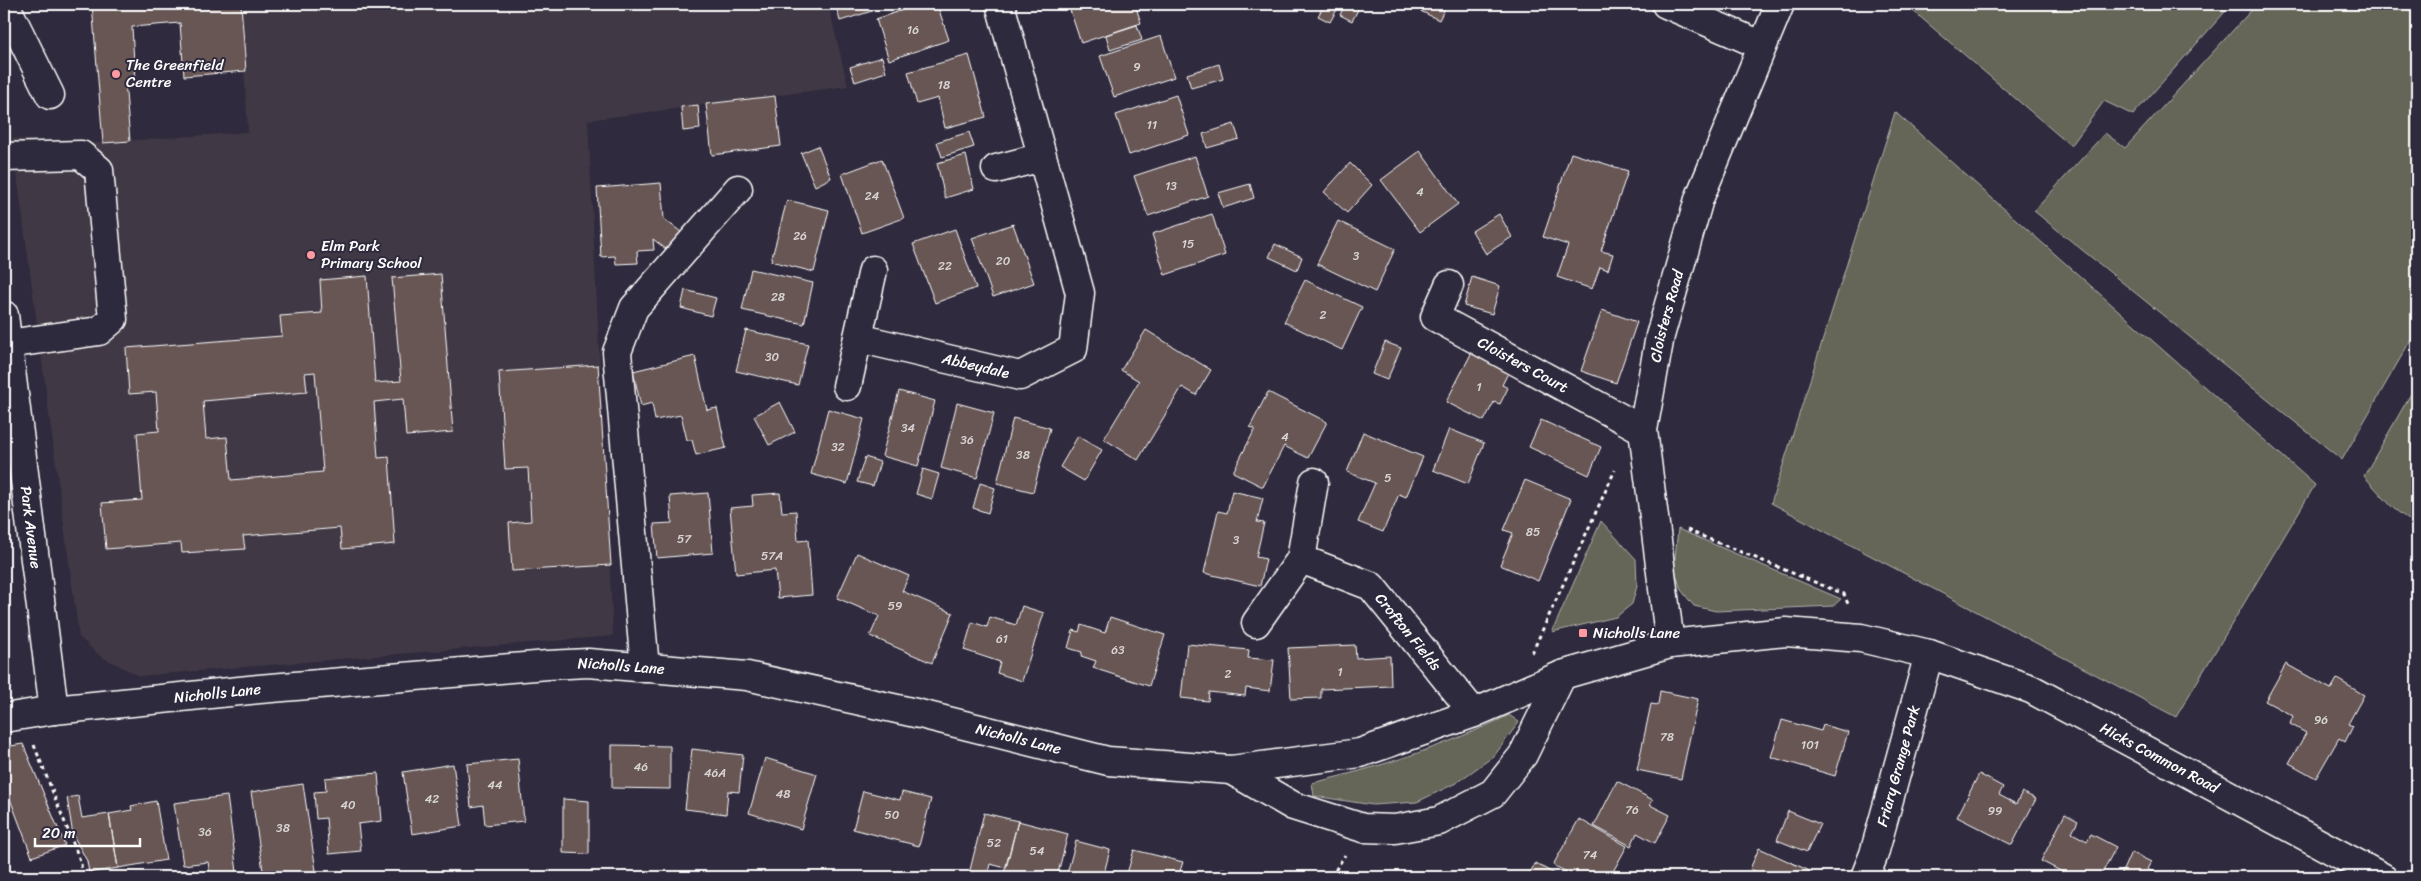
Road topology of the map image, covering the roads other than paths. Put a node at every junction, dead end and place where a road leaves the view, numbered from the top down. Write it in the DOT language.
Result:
graph roads {
  1 [pos="5,4"];
  2 [pos="1000,4"];
  3 [pos="1666,4"];
  4 [pos="1780,4"];
  5 [pos="1761,45"];
  6 [pos="50,95"];
  7 [pos="4,157"];
  8 [pos="1042,157"];
  9 [pos="996,169"];
  10 [pos="738,189"];
  11 [pos="873,270"];
  12 [pos="1449,285"];
  13 [pos="4,315"];
  14 [pos="858,338"];
  15 [pos="7,344"];
  16 [pos="847,386"];
  17 [pos="1642,430"];
  18 [pos="1314,482"];
  19 [pos="1301,559"];
  20 [pos="1256,623"];
  21 [pos="1670,644"];
  22 [pos="1929,654"];
  23 [pos="645,668"];
  24 [pos="1562,675"];
  25 [pos="54,710"];
  26 [pos="1474,713"];
  27 [pos="4,718"];
  28 [pos="1232,770"];
  29 [pos="1865,877"];
  30 [pos="2382,877"];
  1 -- 6 [label="street"];
  2 -- 8 [label="street, Abbeydale"];
  3 -- 5 [label="street"];
  4 -- 5 [label="street, Cloisters Road"];
  5 -- 17 [label="street, Cloisters Road"];
  7 -- 15 [label="street"];
  8 -- 9 [label="street"];
  8 -- 14 [label="street, Abbeydale"];
  10 -- 23 [label="street"];
  11 -- 14 [label="street"];
  12 -- 17 [label="street, Cloisters Court"];
  13 -- 15 [label="street, Park Avenue"];
  14 -- 16 [label="street"];
  15 -- 25 [label="street, Park Avenue"];
  17 -- 21 [label="street, Cloisters Road"];
  18 -- 19 [label="street"];
  19 -- 20 [label="street"];
  19 -- 26 [label="street, Crofton Fields"];
  21 -- 22 [label="street, Nicholls Lane"];
  21 -- 24 [label="street, Nicholls Lane"];
  22 -- 29 [label="street, Friary Grange Park"];
  22 -- 30 [label="street, Hicks Common Road"];
  23 -- 25 [label="street, Nicholls Lane"];
  23 -- 28 [label="street, Nicholls Lane"];
  24 -- 26 [label="street, Nicholls Lane"];
  24 -- 28 [label="street, Nicholls Lane"];
  25 -- 27 [label="street, Nicholls Lane"];
  26 -- 28 [label="street, Nicholls Lane"];
}
